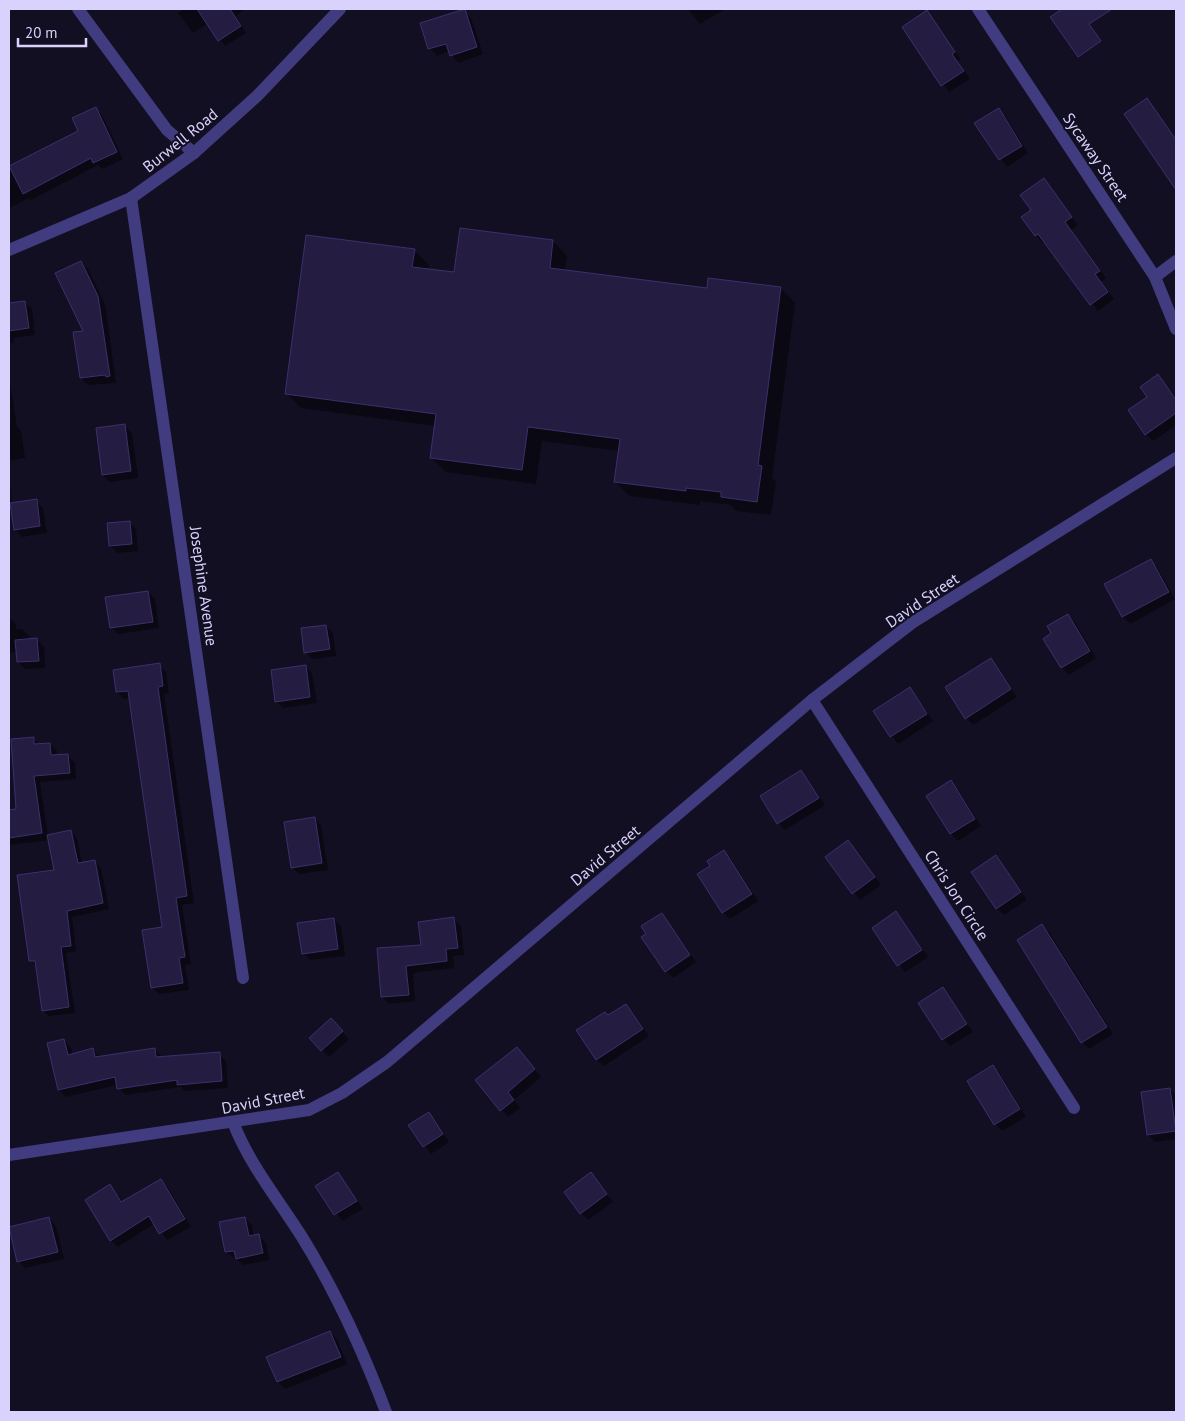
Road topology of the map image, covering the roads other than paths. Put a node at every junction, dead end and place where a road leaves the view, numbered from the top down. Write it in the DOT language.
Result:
graph roads {
  1 [pos="78,9"];
  2 [pos="340,9"];
  3 [pos="978,9"];
  4 [pos="194,153"];
  5 [pos="131,198"];
  6 [pos="9,250"];
  7 [pos="1176,261"];
  8 [pos="1155,277"];
  9 [pos="1176,329"];
  10 [pos="1176,458"];
  11 [pos="812,700"];
  12 [pos="243,978"];
  13 [pos="1074,1108"];
  14 [pos="233,1122"];
  15 [pos="9,1151"];
  16 [pos="9,1155"];
  17 [pos="386,1412"];
  1 -- 4 [label="street"];
  2 -- 4 [label="street, Burwell Road"];
  3 -- 8 [label="street, Sycaway Street"];
  4 -- 5 [label="street, Burwell Road"];
  5 -- 6 [label="street, Burwell Road"];
  5 -- 12 [label="street, Josephine Avenue"];
  7 -- 8 [label="street"];
  8 -- 9 [label="street, Sycaway Street"];
  10 -- 11 [label="street, David Street"];
  11 -- 13 [label="street, Chris Jon Circle"];
  11 -- 14 [label="street, David Street"];
  14 -- 16 [label="street, David Street"];
  14 -- 17 [label="street"];
  15 -- 16 [label="street"];
}
